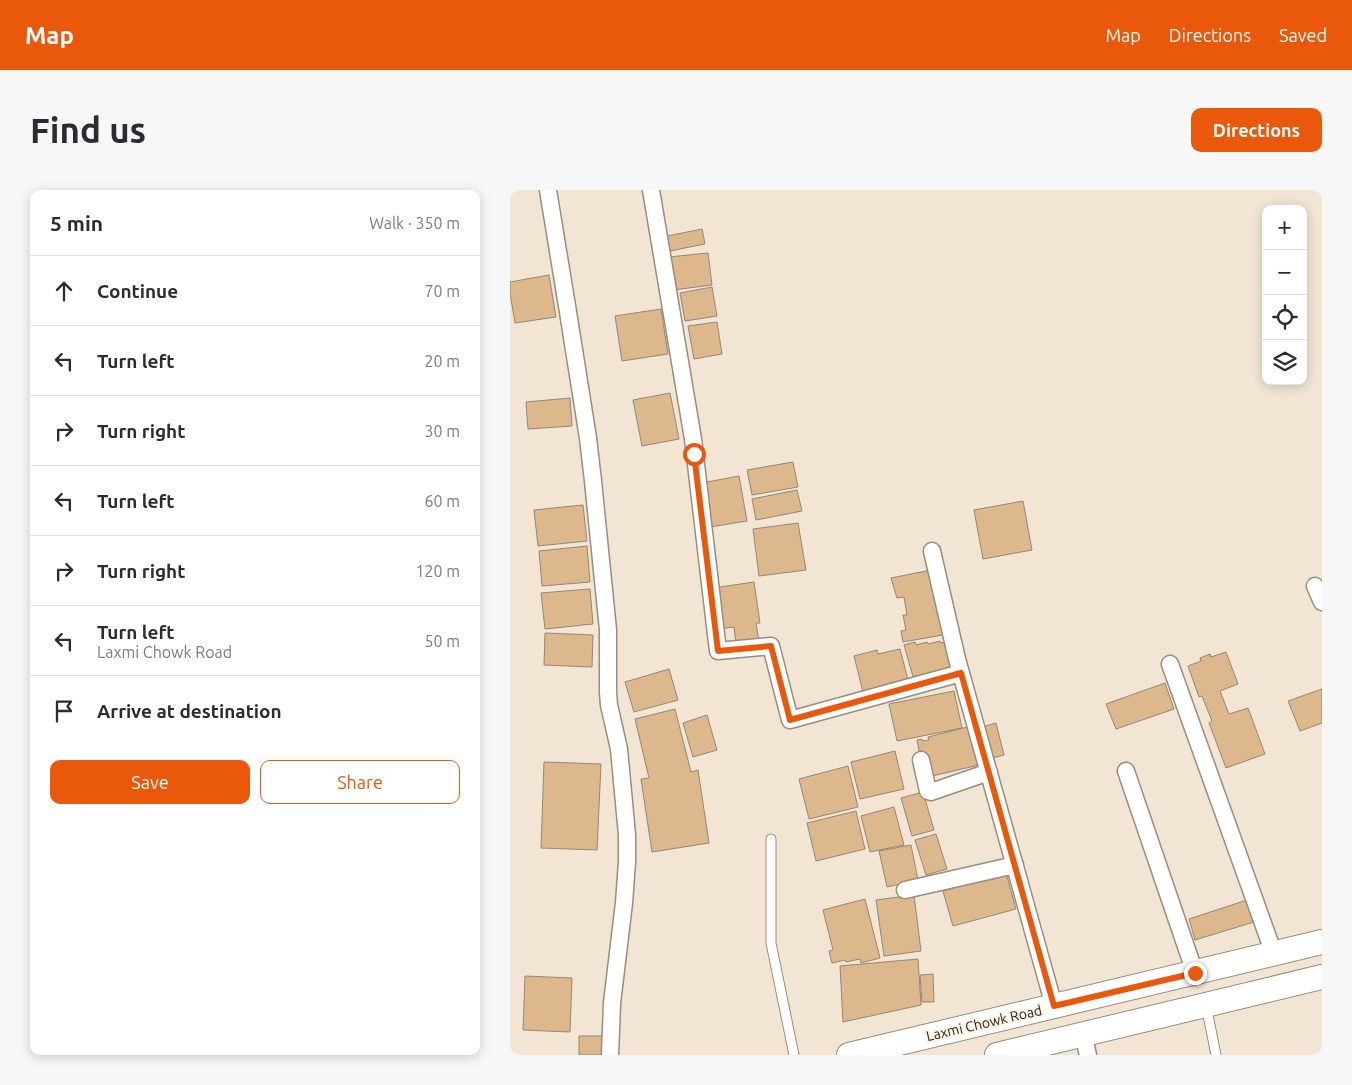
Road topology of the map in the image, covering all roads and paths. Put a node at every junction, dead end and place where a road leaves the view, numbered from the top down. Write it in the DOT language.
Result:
graph roads {
  1 [pos="548,190"];
  2 [pos="651,190"];
  3 [pos="932,551"];
  4 [pos="1315,586"];
  5 [pos="1322,602"];
  6 [pos="1170,664"];
  7 [pos="961,673"];
  8 [pos="921,760"];
  9 [pos="1126,771"];
  10 [pos="989,772"];
  11 [pos="771,839"];
  12 [pos="1015,865"];
  13 [pos="906,890"];
  14 [pos="1322,942"];
  15 [pos="1274,954"];
  16 [pos="1195,973"];
  17 [pos="1322,977"];
  18 [pos="1206,1005"];
  19 [pos="1054,1006"];
  20 [pos="1078,1043"];
  21 [pos="610,1055"];
  22 [pos="794,1055"];
  23 [pos="849,1055"];
  24 [pos="997,1055"];
  25 [pos="1216,1055"];
  1 -- 21 [label="street"];
  2 -- 7 [label="street"];
  3 -- 7 [label="street"];
  4 -- 5 [label="street"];
  6 -- 15 [label="street"];
  7 -- 10 [label="street"];
  8 -- 10 [label="street"];
  9 -- 16 [label="street"];
  10 -- 12 [label="street"];
  11 -- 22 [label="lane"];
  12 -- 13 [label="street"];
  12 -- 19 [label="street"];
  14 -- 15 [label="main road, Laxmi Chowk Road"];
  15 -- 16 [label="main road, Laxmi Chowk Road"];
  16 -- 19 [label="main road, Laxmi Chowk Road"];
  17 -- 18 [label="main road"];
  18 -- 20 [label="main road"];
  18 -- 25 [label="lane"];
  19 -- 20 [label="main road"];
  19 -- 23 [label="main road, Laxmi Chowk Road"];
  20 -- 24 [label="main road"];
}
